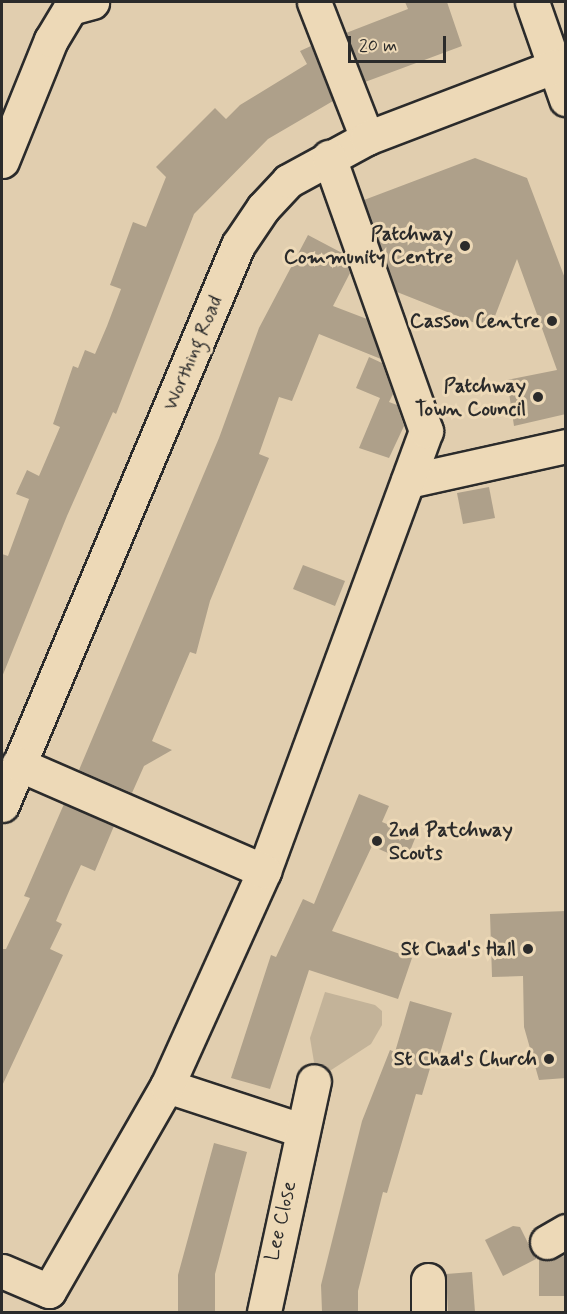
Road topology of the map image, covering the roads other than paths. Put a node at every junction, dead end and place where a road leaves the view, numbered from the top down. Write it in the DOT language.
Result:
graph roads {
  1 [pos="314,2"];
  2 [pos="532,2"];
  3 [pos="76,4"];
  4 [pos="556,66"];
  5 [pos="566,99"];
  6 [pos="367,138"];
  7 [pos="329,157"];
  8 [pos="2,161"];
  9 [pos="566,446"];
  10 [pos="408,481"];
  11 [pos="18,764"];
  12 [pos="2,805"];
  13 [pos="264,871"];
  14 [pos="314,1081"];
  15 [pos="167,1086"];
  16 [pos="301,1130"];
  17 [pos="2,1271"];
  18 [pos="428,1280"];
  19 [pos="264,1312"];
  20 [pos="428,1312"];
  1 -- 6 [label="street"];
  2 -- 4 [label="street"];
  3 -- 8 [label="street"];
  4 -- 5 [label="street"];
  4 -- 6 [label="street, Worthing Road"];
  6 -- 7 [label="street, Worthing Road"];
  7 -- 10 [label="street"];
  7 -- 11 [label="street, Worthing Road"];
  9 -- 10 [label="street"];
  10 -- 13 [label="street"];
  11 -- 12 [label="street, Worthing Road"];
  11 -- 13 [label="street"];
  13 -- 15 [label="street"];
  14 -- 16 [label="street, Lee Close"];
  15 -- 16 [label="street"];
  15 -- 17 [label="street"];
  16 -- 19 [label="street, Lee Close"];
  18 -- 20 [label="street"];
}
